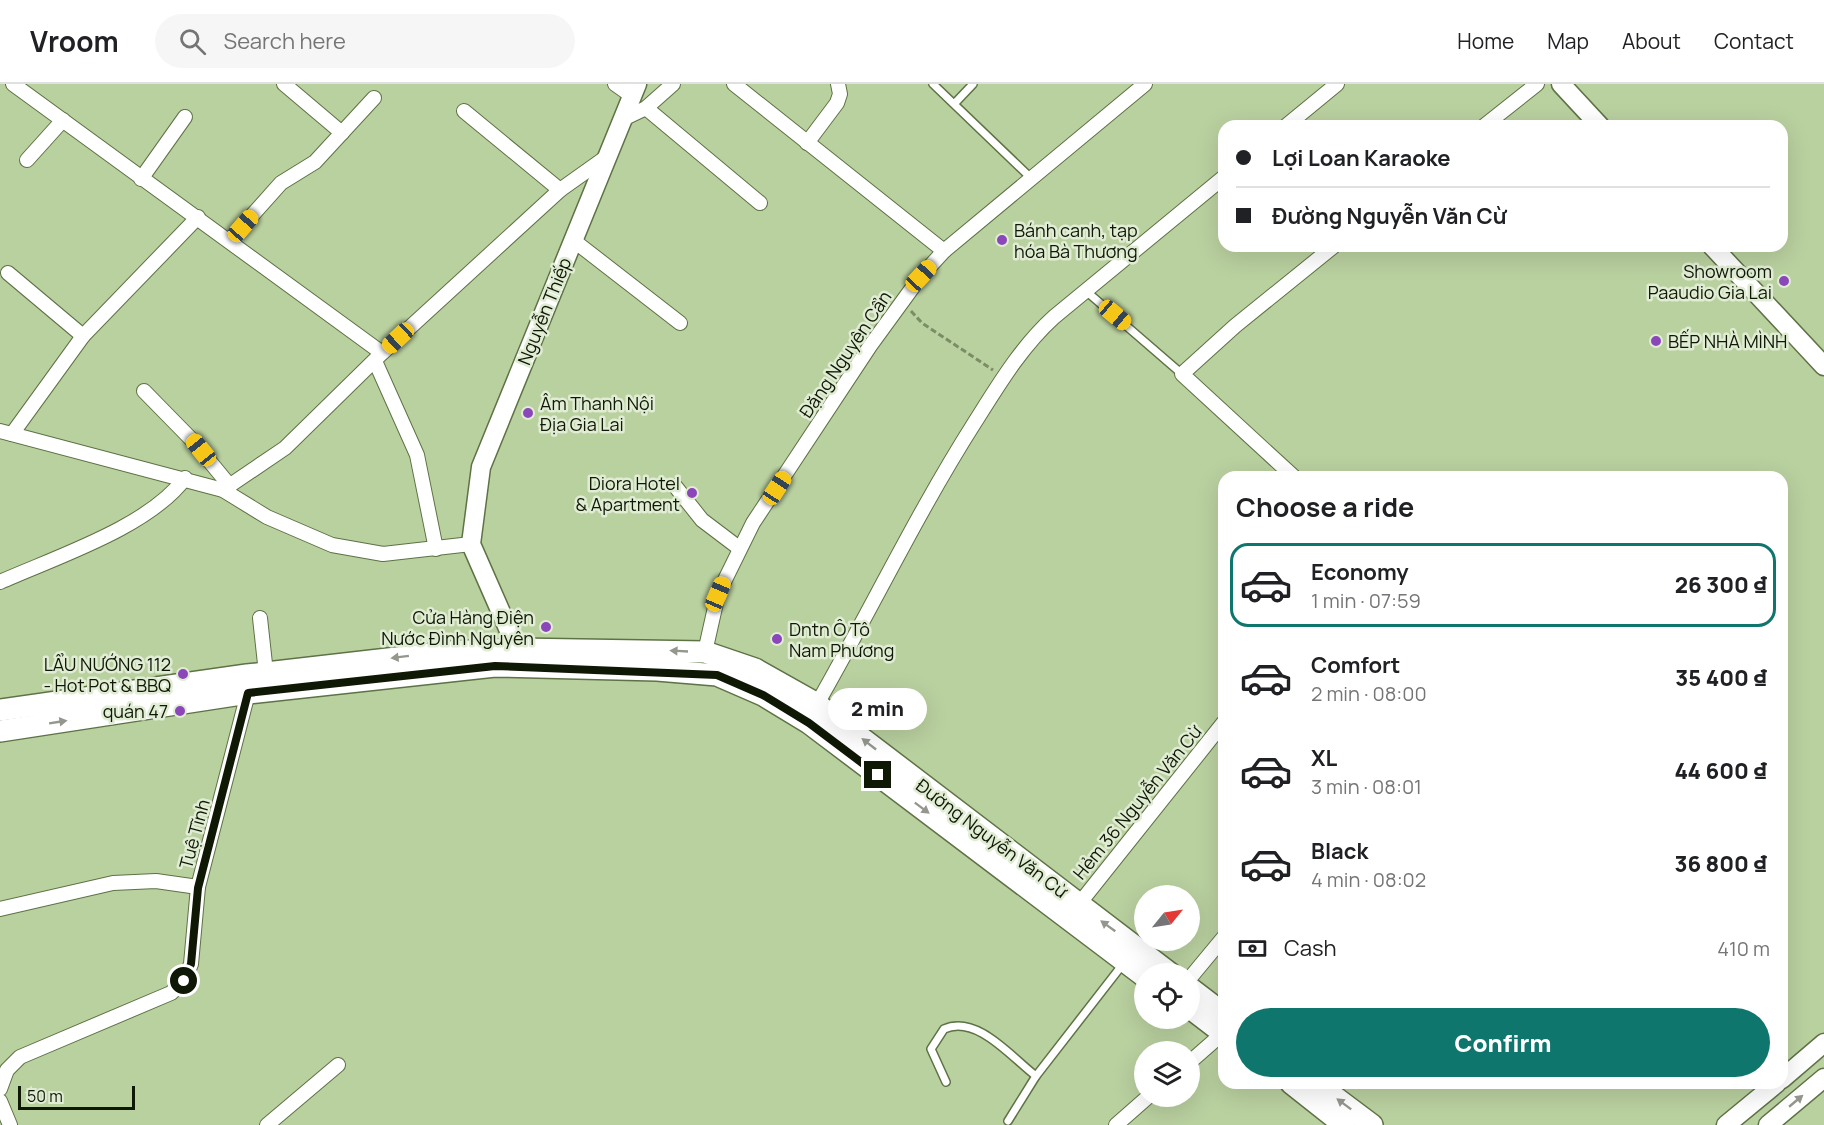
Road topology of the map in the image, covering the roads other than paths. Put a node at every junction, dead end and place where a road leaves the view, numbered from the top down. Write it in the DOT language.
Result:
graph roads {
  1 [pos="13,84"];
  2 [pos="284,84"];
  3 [pos="615,84"];
  4 [pos="673,84"];
  5 [pos="734,84"];
  6 [pos="838,84"];
  7 [pos="933,84"];
  8 [pos="973,84"];
  9 [pos="1145,84"];
  10 [pos="1337,84"];
  11 [pos="1537,84"];
  12 [pos="1562,84"];
  13 [pos="638,96"];
  14 [pos="374,98"];
  15 [pos="955,103"];
  16 [pos="464,111"];
  17 [pos="184,117"];
  18 [pos="63,120"];
  19 [pos="1293,120"];
  20 [pos="1492,120"];
  21 [pos="1592,120"];
  22 [pos="342,133"];
  23 [pos="807,143"];
  24 [pos="605,158"];
  25 [pos="27,160"];
  26 [pos="1031,178"];
  27 [pos="141,179"];
  28 [pos="1218,182"];
  29 [pos="560,190"];
  30 [pos="760,203"];
  31 [pos="198,217"];
  32 [pos="230,240"];
  33 [pos="573,240"];
  34 [pos="944,251"];
  35 [pos="1327,252"];
  36 [pos="1718,252"];
  37 [pos="8,273"];
  38 [pos="1086,291"];
  39 [pos="680,323"];
  40 [pos="83,336"];
  41 [pos="378,357"];
  42 [pos="1824,366"];
  43 [pos="1182,374"];
  44 [pos="144,391"];
  45 [pos="6,432"];
  46 [pos="1287,471"];
  47 [pos="185,478"];
  48 [pos="675,486"];
  49 [pos="227,488"];
  50 [pos="471,544"];
  51 [pos="739,548"];
  52 [pos="436,549"];
  53 [pos="0,582"];
  54 [pos="260,618"];
  55 [pos="517,649"];
  56 [pos="705,652"];
  57 [pos="254,681"];
  58 [pos="817,704"];
  59 [pos="0,710"];
  60 [pos="1218,730"];
  61 [pos="0,731"];
  62 [pos="901,780"];
  63 [pos="198,888"];
  64 [pos="1079,904"];
  65 [pos="0,909"];
  66 [pos="1218,944"];
  67 [pos="1125,961"];
  68 [pos="1157,963"];
  69 [pos="1200,966"];
  70 [pos="1134,968"];
  71 [pos="1200,996"];
  72 [pos="1218,1009"];
  73 [pos="1200,1015"];
  74 [pos="1218,1029"];
  75 [pos="1218,1038"];
  76 [pos="1824,1043"];
  77 [pos="1200,1053"];
  78 [pos="338,1065"];
  79 [pos="1788,1072"];
  80 [pos="1036,1076"];
  81 [pos="1824,1078"];
  82 [pos="946,1082"];
  83 [pos="0,1089"];
  84 [pos="1299,1089"];
  85 [pos="1324,1089"];
  86 [pos="1768,1089"];
  87 [pos="0,1101"];
  88 [pos="1136,1107"];
  89 [pos="1008,1121"];
  90 [pos="10,1125"];
  91 [pos="267,1125"];
  92 [pos="1116,1125"];
  93 [pos="1344,1125"];
  94 [pos="1372,1125"];
  95 [pos="1726,1125"];
  96 [pos="1768,1125"];
  1 -- 18 [label="street"];
  2 -- 22 [label="street"];
  3 -- 13 [label="street"];
  4 -- 13 [label="street"];
  5 -- 23 [label="street"];
  6 -- 23 [label="street"];
  7 -- 15 [label="lane"];
  8 -- 15 [label="lane"];
  9 -- 26 [label="street, Đặng Nguyên Cẩn"];
  10 -- 19 [label="street"];
  11 -- 20 [label="street"];
  12 -- 21 [label="street"];
  13 -- 24 [label="street, Nguyễn Thiếp"];
  13 -- 30 [label="street"];
  14 -- 22 [label="street"];
  15 -- 26 [label="lane"];
  16 -- 29 [label="street"];
  17 -- 27 [label="street"];
  18 -- 25 [label="street"];
  18 -- 27 [label="street"];
  22 -- 32 [label="street"];
  23 -- 34 [label="street"];
  24 -- 29 [label="street"];
  24 -- 33 [label="street, Nguyễn Thiếp"];
  26 -- 34 [label="street, Đặng Nguyên Cẩn"];
  27 -- 31 [label="street"];
  28 -- 38 [label="street"];
  29 -- 41 [label="street"];
  31 -- 32 [label="street"];
  31 -- 40 [label="street"];
  32 -- 41 [label="street"];
  33 -- 39 [label="street"];
  33 -- 50 [label="street, Nguyễn Thiếp"];
  34 -- 51 [label="street, Đặng Nguyên Cẩn"];
  35 -- 43 [label="street"];
  36 -- 42 [label="street"];
  37 -- 40 [label="street"];
  38 -- 43 [label="lane"];
  38 -- 58 [label="street"];
  40 -- 45 [label="street"];
  41 -- 49 [label="street"];
  41 -- 52 [label="street"];
  43 -- 46 [label="street"];
  44 -- 49 [label="street"];
  45 -- 47 [label="street"];
  47 -- 49 [label="street"];
  47 -- 53 [label="street"];
  48 -- 51 [label="street"];
  49 -- 52 [label="street"];
  50 -- 52 [label="street"];
  50 -- 55 [label="street"];
  51 -- 56 [label="street, Đặng Nguyên Cẩn"];
  54 -- 57 [label="street"];
  56 -- 55 [label="main road, Đường Nguyễn Văn Cừ, one-way"];
  55 -- 57 [label="main road, Đường Nguyễn Văn Cừ, one-way"];
  56 -- 58 [label="main road, Đường Nguyễn Văn Cừ"];
  57 -- 59 [label="main road, Đường Nguyễn Văn Cừ"];
  61 -- 57 [label="main road, Đường Nguyễn Văn Cừ, one-way"];
  57 -- 62 [label="main road, Đường Nguyễn Văn Cừ"];
  57 -- 63 [label="street, Tuệ Tĩnh"];
  62 -- 58 [label="main road, Đường Nguyễn Văn Cừ, one-way"];
  60 -- 64 [label="street, Hẻm 36 Nguyễn Văn Cừ"];
  62 -- 64 [label="main road, Đường Nguyễn Văn Cừ"];
  62 -- 67 [label="main road, Đường Nguyễn Văn Cừ, one-way"];
  63 -- 65 [label="street"];
  63 -- 83 [label="street, Tuệ Tĩnh"];
  68 -- 64 [label="main road, Đường Nguyễn Văn Cừ, one-way"];
  66 -- 69 [label="street"];
  67 -- 70 [label="main road, Đường Nguyễn Văn Cừ"];
  67 -- 80 [label="lane"];
  71 -- 72 [label="main road"];
  73 -- 74 [label="main road"];
  75 -- 77 [label="street"];
  76 -- 79 [label="street"];
  78 -- 91 [label="street"];
  80 -- 82 [label="lane"];
  80 -- 89 [label="lane"];
  96 -- 81 [label="street, one-way"];
  84 -- 93 [label="main road"];
  94 -- 85 [label="main road, one-way"];
  86 -- 95 [label="street"];
  87 -- 90 [label="street"];
  88 -- 92 [label="street"];
}
